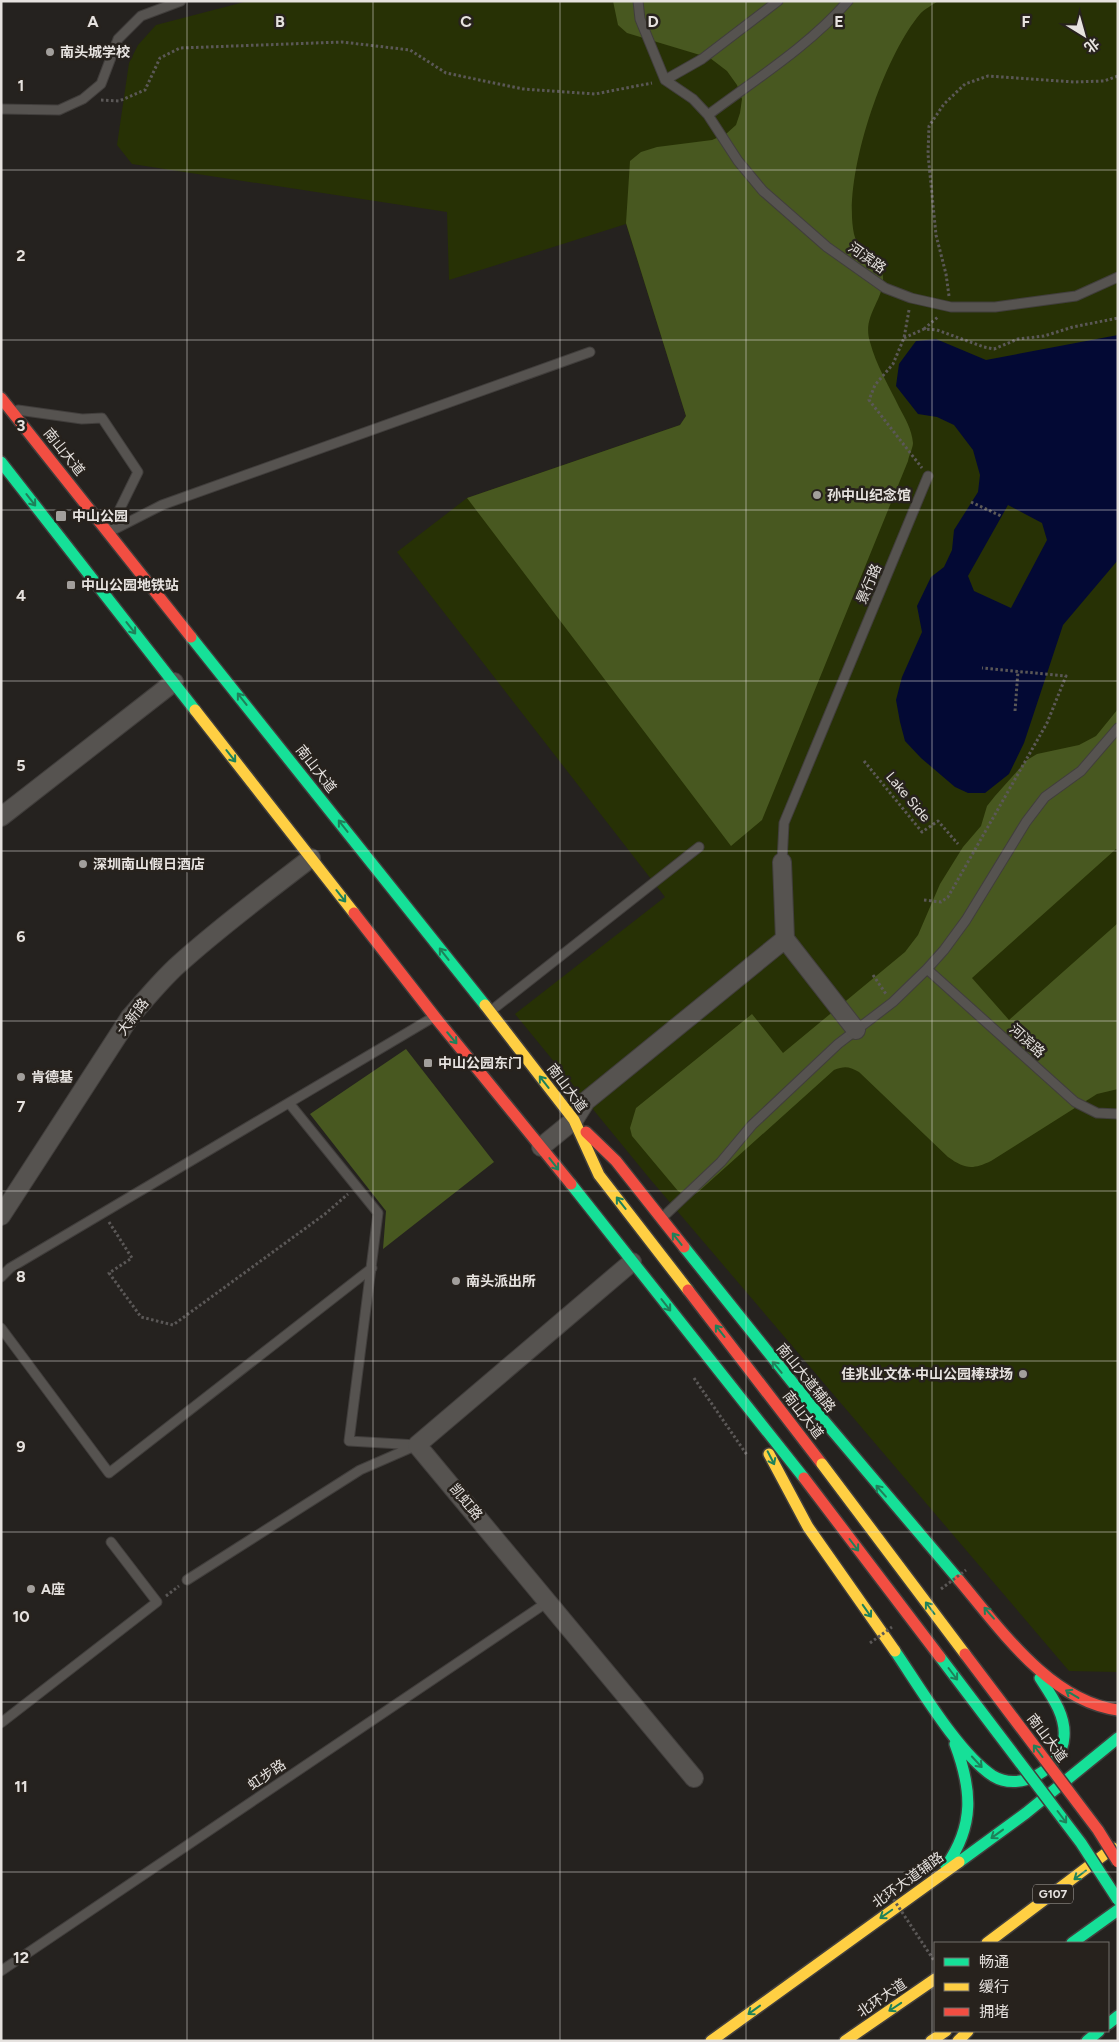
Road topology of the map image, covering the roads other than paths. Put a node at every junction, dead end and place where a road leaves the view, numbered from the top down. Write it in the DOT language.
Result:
graph roads {
  1 [pos="181,1"];
  2 [pos="638,1"];
  3 [pos="778,1"];
  4 [pos="848,1"];
  5 [pos="665,80"];
  6 [pos="1,109"];
  7 [pos="708,115"];
  8 [pos="1118,276"];
  9 [pos="590,352"];
  10 [pos="1,398"];
  11 [pos="10,409"];
  12 [pos="1,462"];
  13 [pos="928,476"];
  14 [pos="109,532"];
  15 [pos="174,682"];
  16 [pos="1118,728"];
  17 [pos="1,817"];
  18 [pos="699,847"];
  19 [pos="311,858"];
  20 [pos="782,862"];
  21 [pos="785,939"];
  22 [pos="927,969"];
  23 [pos="490,1012"];
  24 [pos="434,1016"];
  25 [pos="856,1030"];
  26 [pos="289,1103"];
  27 [pos="1118,1114"];
  28 [pos="574,1120"];
  29 [pos="541,1147"];
  30 [pos="1,1216"];
  31 [pos="661,1219"];
  32 [pos="632,1262"];
  33 [pos="372,1268"];
  34 [pos="1,1277"];
  35 [pos="1,1328"];
  36 [pos="751,1392"];
  37 [pos="417,1444"];
  38 [pos="111,1542"];
  39 [pos="187,1580"];
  40 [pos="549,1601"];
  41 [pos="1021,1650"];
  42 [pos="1118,1710"];
  43 [pos="1,1723"];
  44 [pos="947,1724"];
  45 [pos="1118,1738"];
  46 [pos="694,1778"];
  47 [pos="1118,1844"];
  48 [pos="1118,1862"];
  49 [pos="925,1886"];
  50 [pos="1118,1900"];
  51 [pos="1118,1910"];
  52 [pos="988,1942"];
  53 [pos="1073,1942"];
  54 [pos="1,1971"];
  55 [pos="934,1980"];
  56 [pos="944,2032"];
  57 [pos="967,2032"];
  58 [pos="1098,2032"];
  59 [pos="711,2041"];
  60 [pos="845,2041"];
  61 [pos="931,2041"];
  62 [pos="958,2041"];
  63 [pos="1087,2041"];
  1 -- 6 [label="lane"];
  2 -- 5 [label="lane"];
  3 -- 5 [label="lane"];
  4 -- 7 [label="lane"];
  5 -- 7 [label="lane, 河滨路"];
  7 -- 8 [label="lane, 河滨路"];
  9 -- 14 [label="lane"];
  10 -- 11 [label="main road, 南山大道"];
  11 -- 14 [label="main road, 南山大道"];
  11 -- 14 [label="lane"];
  12 -- 15 [label="main road, 南山大道, one-way"];
  13 -- 20 [label="lane, 景行路"];
  23 -- 14 [label="main road, 南山大道, one-way"];
  15 -- 17 [label="street"];
  15 -- 19 [label="main road, 南山大道, one-way"];
  16 -- 22 [label="lane"];
  18 -- 23 [label="lane"];
  19 -- 24 [label="main road, 南山大道, one-way"];
  19 -- 30 [label="street, 大新路"];
  20 -- 21 [label="street"];
  21 -- 25 [label="street"];
  21 -- 28 [label="street"];
  22 -- 25 [label="lane"];
  22 -- 27 [label="lane, 河滨路"];
  28 -- 23 [label="main road, 南山大道, one-way"];
  24 -- 26 [label="lane"];
  24 -- 29 [label="main road, 南山大道, one-way"];
  25 -- 31 [label="lane"];
  26 -- 33 [label="lane"];
  26 -- 34 [label="lane"];
  28 -- 29 [label="street"];
  28 -- 31 [label="main road, 南山大道辅路"];
  36 -- 28 [label="main road, 南山大道, one-way"];
  29 -- 32 [label="main road, 南山大道, one-way"];
  41 -- 31 [label="main road, 南山大道辅路, one-way"];
  32 -- 36 [label="main road, 南山大道, one-way"];
  32 -- 37 [label="street"];
  33 -- 35 [label="lane"];
  33 -- 37 [label="lane"];
  36 -- 44 [label="main road, one-way"];
  48 -- 36 [label="main road, 南山大道, one-way, bridge"];
  36 -- 50 [label="main road, 南山大道, one-way, bridge"];
  37 -- 39 [label="lane"];
  37 -- 40 [label="street, 凯虹路"];
  38 -- 43 [label="lane"];
  40 -- 46 [label="street, 凯虹路"];
  40 -- 54 [label="lane, 虹步路"];
  42 -- 41 [label="main road, one-way"];
  44 -- 41 [label="main road, one-way"];
  44 -- 49 [label="main road"];
  45 -- 49 [label="main road, 北环大道辅路, one-way"];
  47 -- 52 [label="main road, G107, one-way"];
  49 -- 59 [label="main road, 北环大道辅路, one-way"];
  51 -- 53 [label="main road"];
  55 -- 60 [label="main road, 北环大道, one-way"];
  56 -- 61 [label="main road"];
  57 -- 62 [label="main road"];
  58 -- 63 [label="main road"];
}
